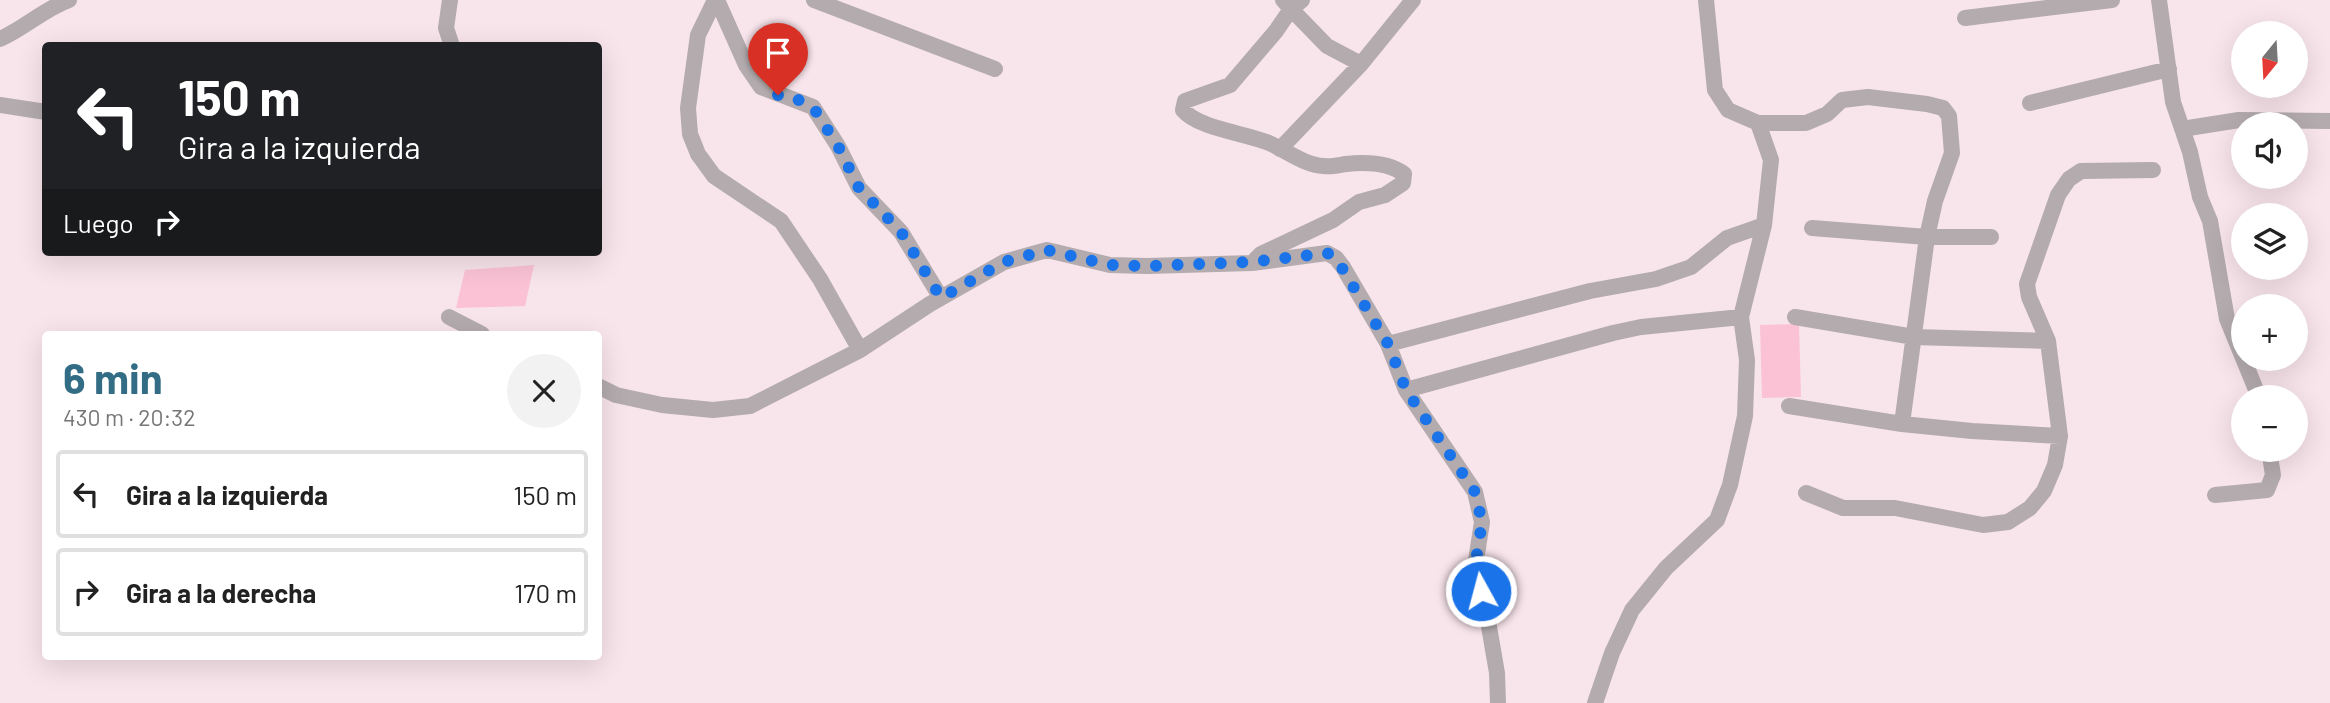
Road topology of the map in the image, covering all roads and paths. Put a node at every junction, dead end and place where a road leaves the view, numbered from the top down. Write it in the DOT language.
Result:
graph roads {
  1 [pos="69,0"];
  2 [pos="450,0"];
  3 [pos="716,0"];
  4 [pos="814,0"];
  5 [pos="1413,0"];
  6 [pos="1706,0"];
  7 [pos="2112,0"];
  8 [pos="2159,0"];
  9 [pos="1292,3"];
  10 [pos="1965,18"];
  11 [pos="0,39"];
  12 [pos="451,42"];
  13 [pos="1361,64"];
  14 [pos="995,69"];
  15 [pos="2169,69"];
  16 [pos="2030,103"];
  17 [pos="0,105"];
  18 [pos="42,111"];
  19 [pos="2330,121"];
  20 [pos="1758,123"];
  21 [pos="2182,129"];
  22 [pos="1280,149"];
  23 [pos="2153,170"];
  24 [pos="1764,225"];
  25 [pos="1812,228"];
  26 [pos="1927,237"];
  27 [pos="1991,237"];
  28 [pos="1252,262"];
  29 [pos="941,298"];
  30 [pos="449,317"];
  31 [pos="1741,317"];
  32 [pos="1795,317"];
  33 [pos="476,331"];
  34 [pos="1914,337"];
  35 [pos="2048,341"];
  36 [pos="1388,344"];
  37 [pos="860,350"];
  38 [pos="2254,385"];
  39 [pos="602,388"];
  40 [pos="1406,390"];
  41 [pos="1789,406"];
  42 [pos="1902,424"];
  43 [pos="2060,436"];
  44 [pos="2271,462"];
  45 [pos="1806,493"];
  46 [pos="2215,495"];
  47 [pos="1498,703"];
  48 [pos="1595,703"];
  1 -- 11 [label="street"];
  2 -- 12 [label="street"];
  3 -- 29 [label="street"];
  3 -- 37 [label="street"];
  4 -- 14 [label="street"];
  5 -- 13 [label="street"];
  6 -- 20 [label="street"];
  7 -- 10 [label="street"];
  8 -- 15 [label="street"];
  9 -- 13 [label="street"];
  9 -- 22 [label="street"];
  13 -- 22 [label="street"];
  15 -- 16 [label="street"];
  15 -- 21 [label="street"];
  17 -- 18 [label="street"];
  19 -- 21 [label="street"];
  20 -- 24 [label="street"];
  20 -- 26 [label="street"];
  21 -- 38 [label="street"];
  22 -- 28 [label="street"];
  23 -- 35 [label="street"];
  24 -- 31 [label="street"];
  24 -- 36 [label="street"];
  25 -- 26 [label="street"];
  26 -- 27 [label="street"];
  26 -- 34 [label="street"];
  28 -- 29 [label="street"];
  28 -- 36 [label="street"];
  29 -- 37 [label="street"];
  30 -- 33 [label="street"];
  31 -- 40 [label="street"];
  31 -- 48 [label="street"];
  32 -- 34 [label="street"];
  34 -- 35 [label="street"];
  34 -- 42 [label="street"];
  35 -- 43 [label="street"];
  36 -- 40 [label="street"];
  37 -- 39 [label="street"];
  40 -- 47 [label="street"];
  41 -- 42 [label="street"];
  42 -- 43 [label="street"];
  43 -- 45 [label="street"];
  44 -- 46 [label="street"];
}
